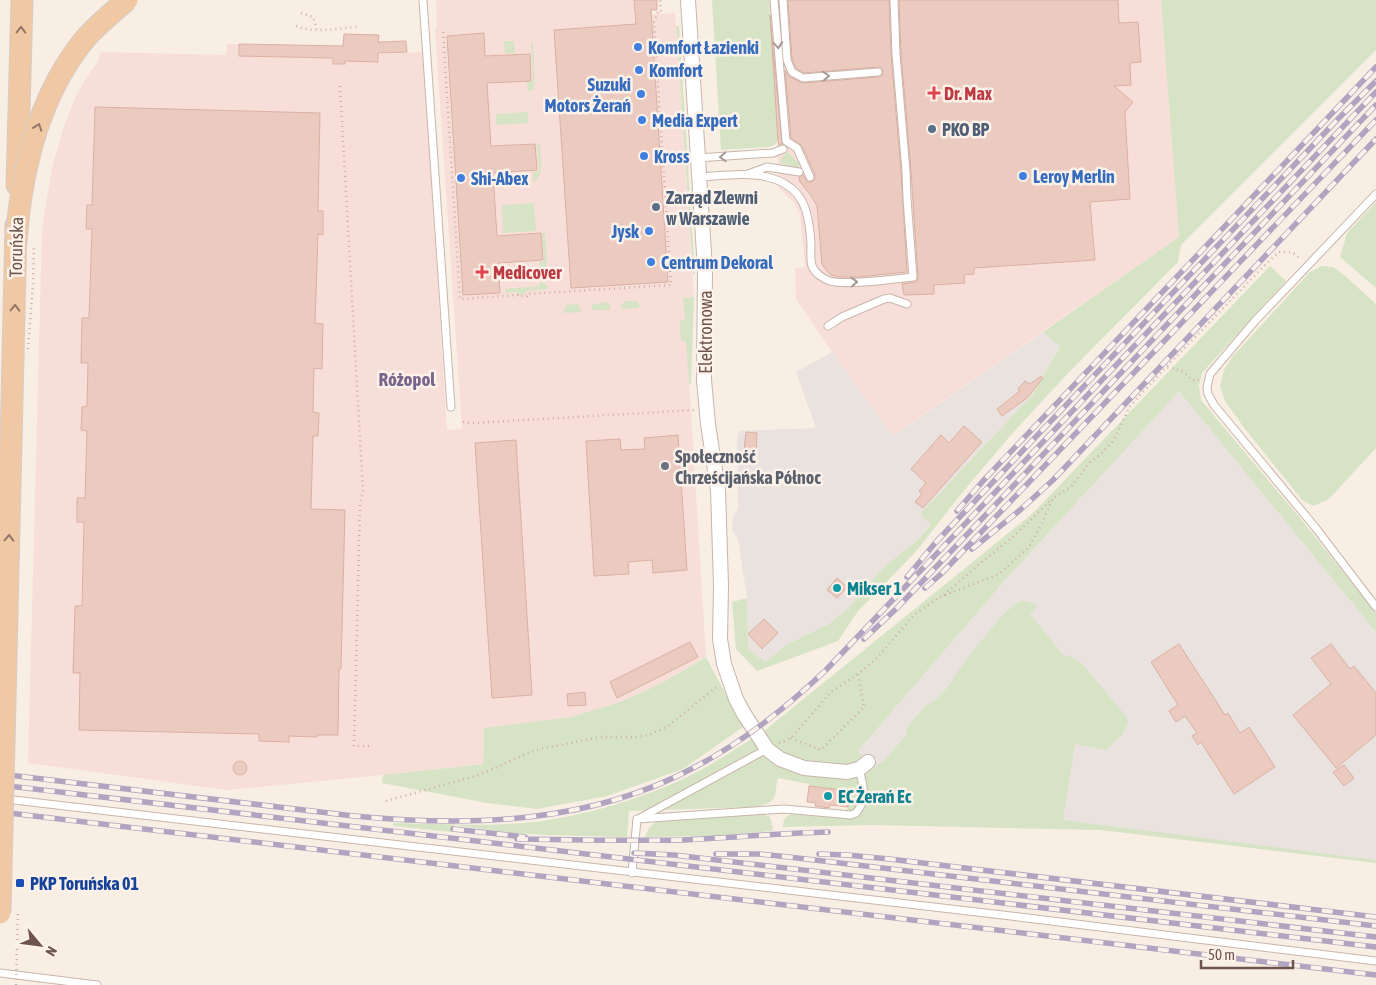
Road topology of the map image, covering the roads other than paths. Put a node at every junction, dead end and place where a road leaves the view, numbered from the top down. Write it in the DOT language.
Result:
graph roads {
  1 [pos="22,0"];
  2 [pos="128,0"];
  3 [pos="423,0"];
  4 [pos="688,0"];
  5 [pos="774,0"];
  6 [pos="783,0"];
  7 [pos="894,0"];
  8 [pos="878,72"];
  9 [pos="783,148"];
  10 [pos="755,155"];
  11 [pos="697,158"];
  12 [pos="767,167"];
  13 [pos="799,172"];
  14 [pos="745,175"];
  15 [pos="699,177"];
  16 [pos="810,177"];
  17 [pos="776,180"];
  18 [pos="1376,194"];
  19 [pos="25,241"];
  20 [pos="907,304"];
  21 [pos="828,326"];
  22 [pos="451,406"];
  23 [pos="1376,607"];
  24 [pos="768,749"];
  25 [pos="863,765"];
  26 [pos="0,798"];
  27 [pos="637,819"];
  28 [pos="632,872"];
  29 [pos="9,910"];
  30 [pos="1376,961"];
  31 [pos="0,974"];
  32 [pos="97,985"];
  19 -- 1 [label="main road, Toruńska, one-way, bridge"];
  19 -- 2 [label="main road, one-way, bridge"];
  3 -- 22 [label="lane"];
  4 -- 11 [label="street, Elektronowa"];
  5 -- 16 [label="lane, one-way"];
  6 -- 8 [label="lane, one-way"];
  17 -- 7 [label="lane, one-way"];
  9 -- 10 [label="lane"];
  10 -- 11 [label="lane, one-way"];
  10 -- 12 [label="lane"];
  11 -- 15 [label="street, Elektronowa"];
  12 -- 13 [label="lane"];
  12 -- 14 [label="lane"];
  12 -- 17 [label="lane"];
  14 -- 15 [label="lane"];
  14 -- 17 [label="lane"];
  15 -- 24 [label="street, Elektronowa"];
  18 -- 23 [label="lane"];
  29 -- 19 [label="main road, Toruńska, one-way, bridge"];
  20 -- 21 [label="lane"];
  24 -- 25 [label="street"];
  24 -- 27 [label="lane"];
  25 -- 27 [label="lane"];
  26 -- 28 [label="lane"];
  27 -- 28 [label="lane"];
  28 -- 30 [label="lane"];
  31 -- 32 [label="lane"];
}
